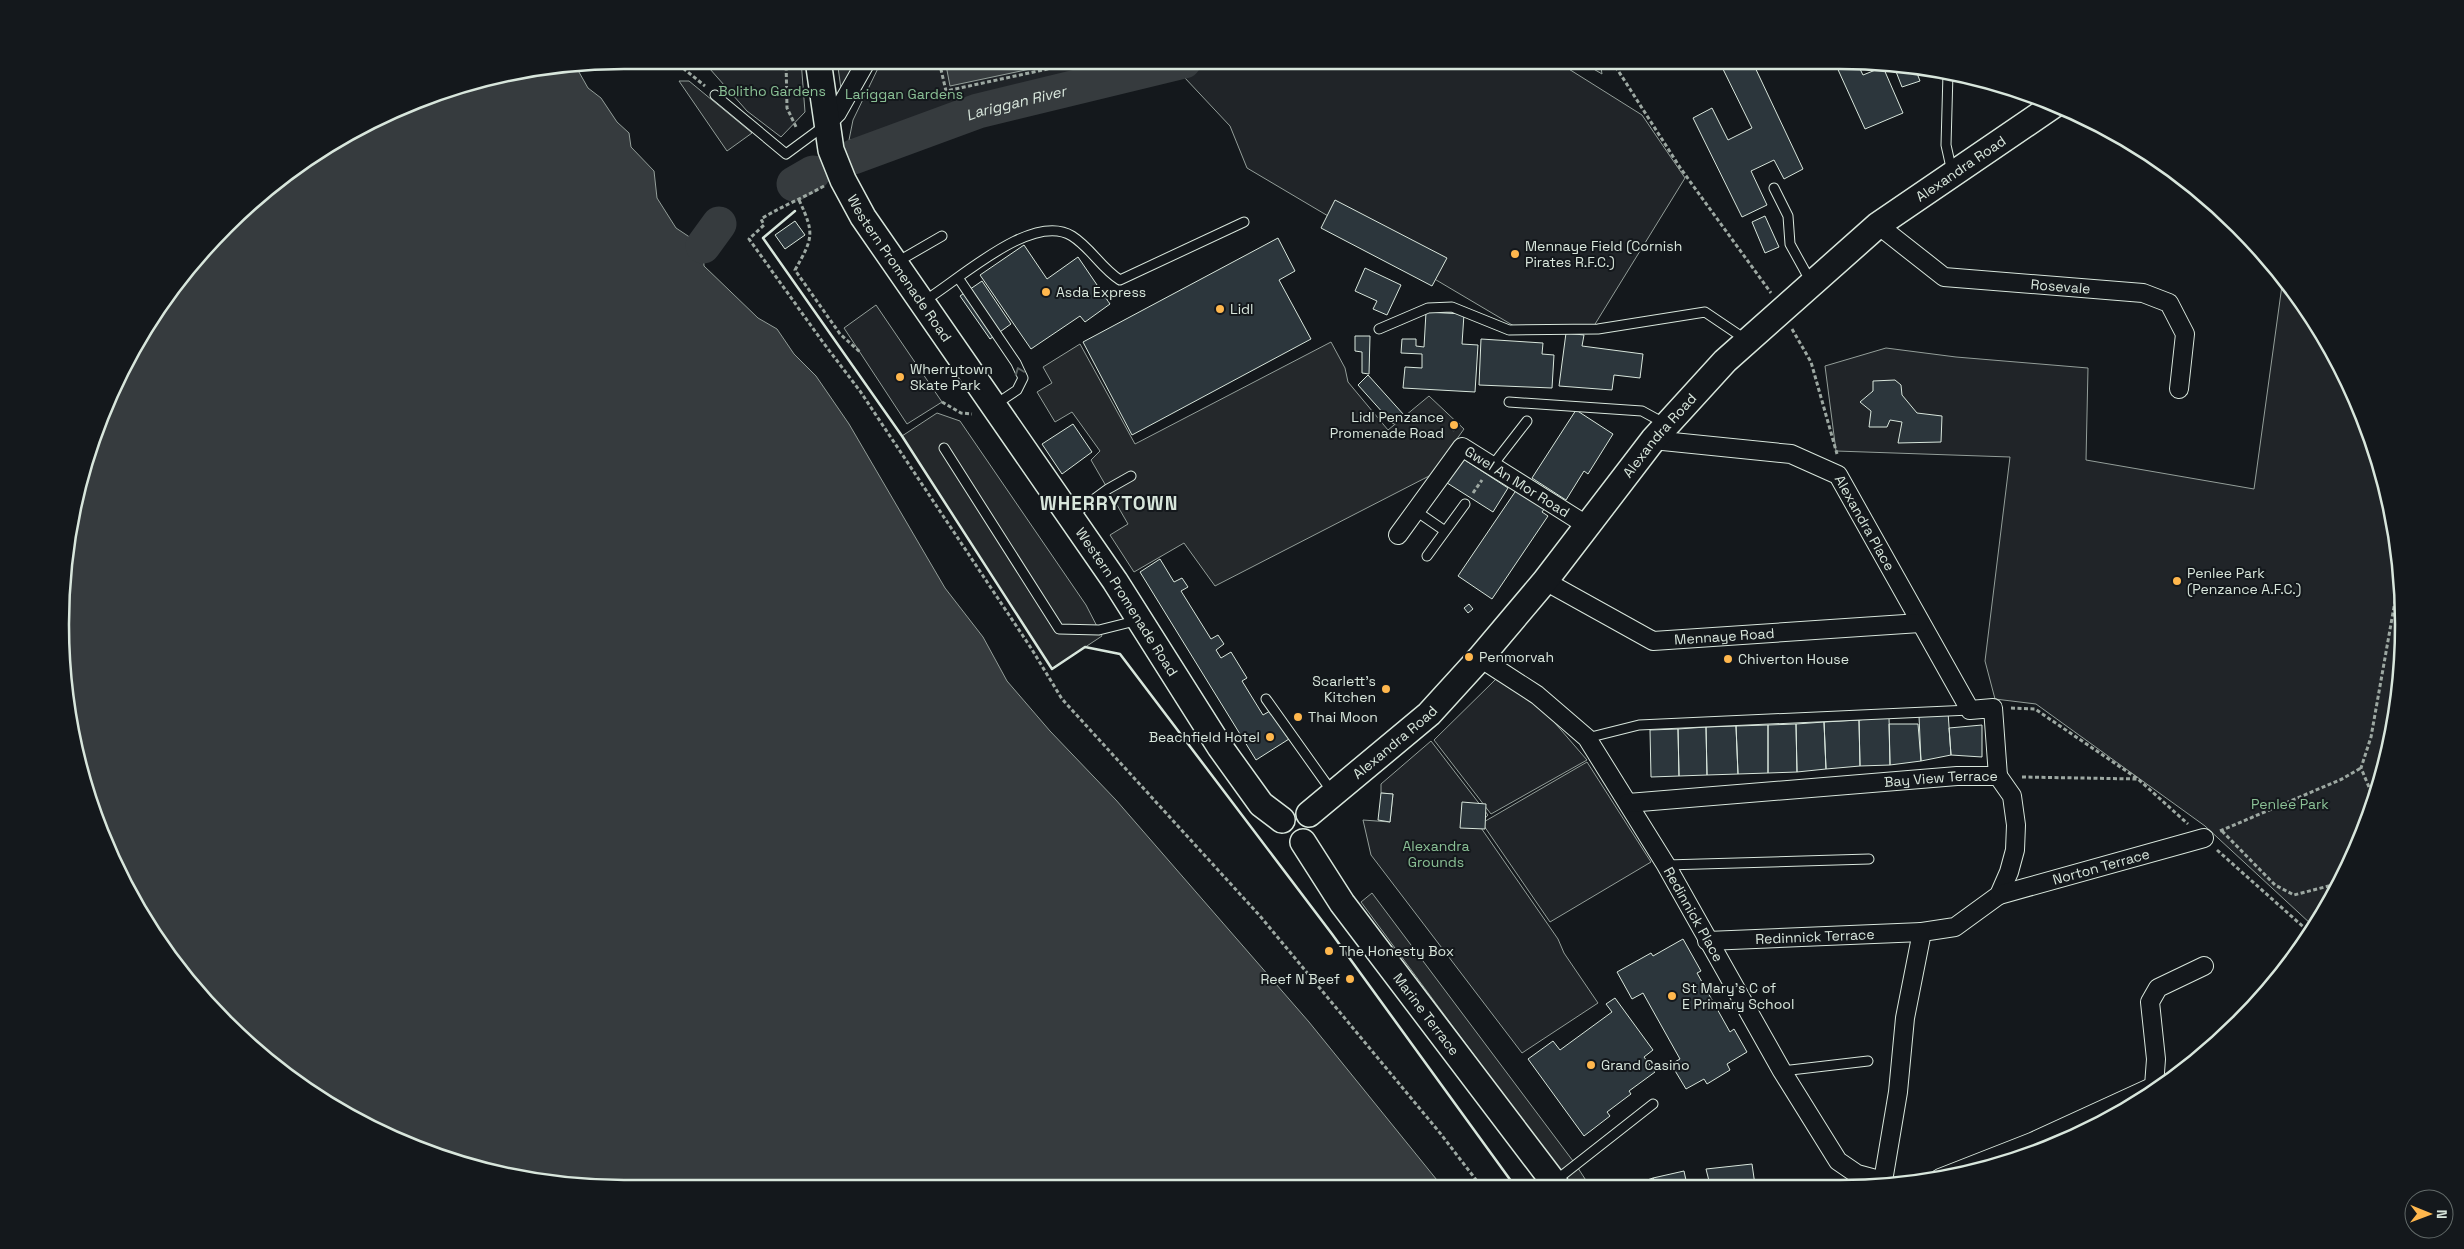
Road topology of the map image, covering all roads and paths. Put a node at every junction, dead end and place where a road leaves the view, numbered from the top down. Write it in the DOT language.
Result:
graph roads {
  1 [pos="684,69"];
  2 [pos="786,69"];
  3 [pos="819,69"];
  4 [pos="862,69"];
  5 [pos="941,69"];
  6 [pos="1047,69"];
  7 [pos="1617,69"];
  8 [pos="1948,79"];
  9 [pos="715,95"];
  10 [pos="2048,109"];
  11 [pos="826,124"];
  12 [pos="803,140"];
  13 [pos="1952,173"];
  14 [pos="831,182"];
  15 [pos="1774,188"];
  16 [pos="799,200"];
  17 [pos="1244,222"];
  18 [pos="1878,225"];
  19 [pos="942,236"];
  20 [pos="895,264"];
  21 [pos="959,278"];
  22 [pos="1811,282"];
  23 [pos="922,303"];
  24 [pos="1781,309"];
  25 [pos="1379,329"];
  26 [pos="1747,340"];
  27 [pos="860,352"];
  28 [pos="2179,389"];
  29 [pos="1509,402"];
  30 [pos="993,405"];
  31 [pos="1527,422"];
  32 [pos="1660,432"];
  33 [pos="944,448"];
  34 [pos="1492,466"];
  35 [pos="1838,475"];
  36 [pos="1131,476"];
  37 [pos="1465,504"];
  38 [pos="1416,511"];
  39 [pos="1070,516"];
  40 [pos="1588,526"];
  41 [pos="1445,532"];
  42 [pos="1398,536"];
  43 [pos="1427,556"];
  44 [pos="1545,581"];
  45 [pos="2394,604"];
  46 [pos="1139,620"];
  47 [pos="1920,623"];
  48 [pos="1480,658"];
  49 [pos="1266,699"];
  50 [pos="1993,708"];
  51 [pos="1970,710"];
  52 [pos="1587,738"];
  53 [pos="2361,768"];
  54 [pos="1998,776"];
  55 [pos="2138,779"];
  56 [pos="2370,789"];
  57 [pos="1333,794"];
  58 [pos="1628,803"];
  59 [pos="1309,814"];
  60 [pos="1282,820"];
  61 [pos="2221,830"];
  62 [pos="2204,838"];
  63 [pos="1303,842"];
  64 [pos="1869,859"];
  65 [pos="1666,865"];
  66 [pos="2330,886"];
  67 [pos="1999,895"];
  68 [pos="2305,929"];
  69 [pos="1922,932"];
  70 [pos="1707,941"];
  71 [pos="2204,966"];
  72 [pos="1868,1061"];
  73 [pos="1782,1071"];
  74 [pos="2154,1082"];
  75 [pos="2137,1094"];
  76 [pos="1653,1104"];
  77 [pos="1985,1161"];
  78 [pos="1885,1178"];
  79 [pos="1874,1179"];
  80 [pos="1476,1180"];
  81 [pos="1552,1180"];
  82 [pos="1560,1180"];
  1 -- 9 [label="path"];
  2 -- 12 [label="path"];
  3 -- 11 [label="street, Western Promenade Road"];
  4 -- 11 [label="street"];
  5 -- 6 [label="path"];
  7 -- 24 [label="path"];
  8 -- 13 [label="lane"];
  9 -- 12 [label="lane"];
  10 -- 13 [label="street, Alexandra Road"];
  11 -- 12 [label="lane"];
  11 -- 20 [label="street, Western Promenade Road"];
  13 -- 18 [label="street, Alexandra Road"];
  14 -- 16 [label="path"];
  15 -- 22 [label="lane"];
  16 -- 27 [label="path"];
  16 -- 80 [label="path"];
  17 -- 21 [label="lane"];
  18 -- 22 [label="street, Alexandra Road"];
  18 -- 28 [label="street, Rosevale"];
  19 -- 20 [label="lane"];
  20 -- 23 [label="street, Western Promenade Road"];
  21 -- 23 [label="lane"];
  30 -- 21 [label="lane, one-way"];
  22 -- 24 [label="street, Alexandra Road"];
  23 -- 30 [label="street, Western Promenade Road"];
  24 -- 26 [label="street, Alexandra Road"];
  24 -- 35 [label="path"];
  25 -- 26 [label="lane"];
  26 -- 32 [label="street, Alexandra Road"];
  29 -- 32 [label="lane"];
  30 -- 39 [label="street, Western Promenade Road"];
  31 -- 34 [label="lane"];
  32 -- 35 [label="street, Alexandra Place"];
  32 -- 40 [label="street, Alexandra Road"];
  33 -- 46 [label="lane"];
  34 -- 37 [label="path"];
  34 -- 38 [label="street, Gwel An Mor Road"];
  34 -- 40 [label="street, Gwel An Mor Road"];
  35 -- 47 [label="street, Alexandra Place"];
  36 -- 39 [label="lane"];
  37 -- 41 [label="lane"];
  38 -- 41 [label="lane"];
  38 -- 42 [label="street, Gwel An Mor Road"];
  39 -- 46 [label="street, Western Promenade Road"];
  40 -- 44 [label="street, Alexandra Road"];
  41 -- 43 [label="lane"];
  44 -- 47 [label="street, Mennaye Road"];
  44 -- 48 [label="street, Alexandra Road"];
  45 -- 53 [label="path"];
  46 -- 60 [label="street, Western Promenade Road"];
  47 -- 51 [label="street, Alexandra Place"];
  48 -- 52 [label="street, Redinnick Place"];
  48 -- 57 [label="street, Alexandra Road"];
  49 -- 57 [label="lane"];
  50 -- 51 [label="street"];
  50 -- 54 [label="street"];
  50 -- 55 [label="path"];
  51 -- 52 [label="lane"];
  52 -- 58 [label="street, Redinnick Place"];
  53 -- 56 [label="path"];
  53 -- 61 [label="path"];
  54 -- 55 [label="path"];
  54 -- 58 [label="street, Bay View Terrace"];
  54 -- 67 [label="street, Bay View Terrace"];
  55 -- 62 [label="path"];
  57 -- 59 [label="street, Alexandra Road"];
  58 -- 65 [label="street, Redinnick Place"];
  59 -- 60 [label="street"];
  59 -- 63 [label="street"];
  60 -- 63 [label="street"];
  61 -- 62 [label="path"];
  61 -- 66 [label="path"];
  62 -- 67 [label="street, Norton Terrace"];
  62 -- 68 [label="path"];
  63 -- 81 [label="street, Marine Terrace"];
  64 -- 65 [label="lane"];
  65 -- 70 [label="street, Redinnick Place"];
  67 -- 69 [label="street, Bay View Terrace"];
  69 -- 70 [label="street, Redinnick Terrace"];
  69 -- 78 [label="street"];
  70 -- 73 [label="street, Redinnick Place"];
  71 -- 74 [label="street"];
  72 -- 73 [label="lane"];
  73 -- 79 [label="street, Redinnick Place"];
  75 -- 77 [label="street"];
  76 -- 82 [label="lane"];
}
